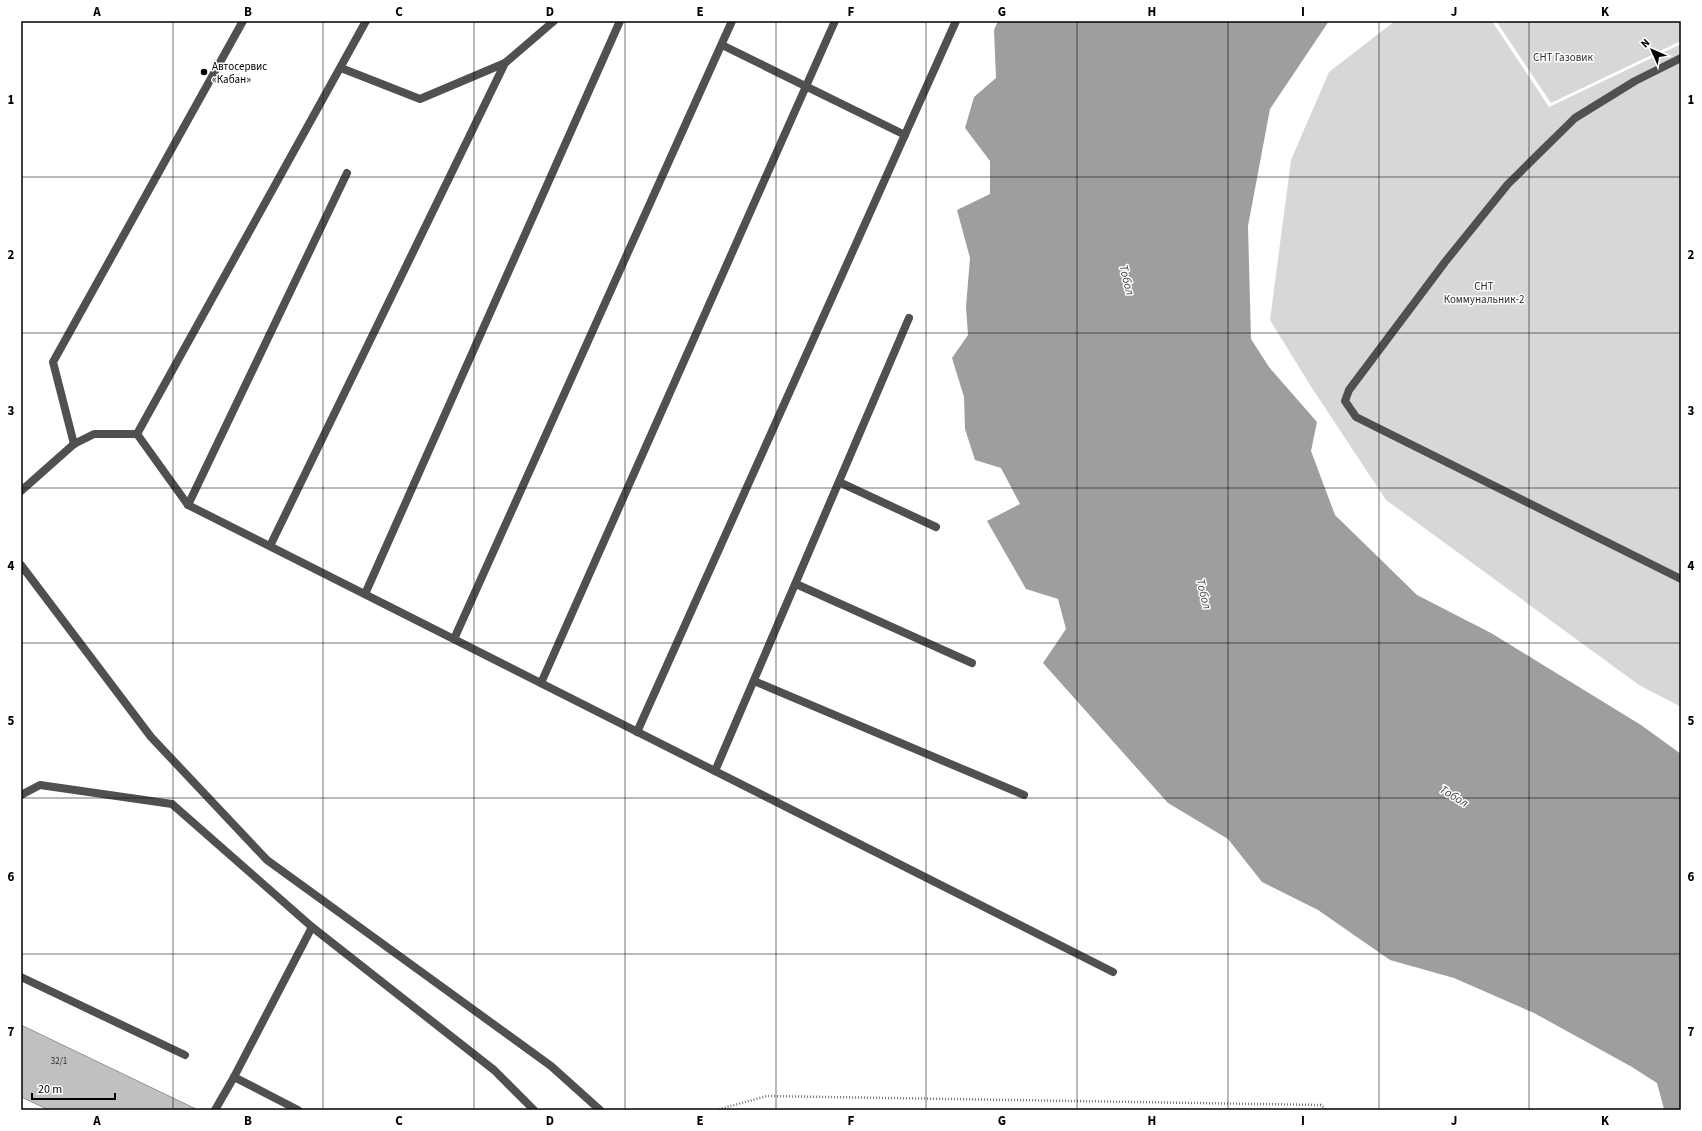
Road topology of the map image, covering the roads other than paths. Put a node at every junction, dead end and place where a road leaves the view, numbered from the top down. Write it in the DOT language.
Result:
graph roads {
  1 [pos="243,21"];
  2 [pos="366,21"];
  3 [pos="554,21"];
  4 [pos="620,21"];
  5 [pos="732,21"];
  6 [pos="835,21"];
  7 [pos="956,21"];
  8 [pos="722,45"];
  9 [pos="1681,58"];
  10 [pos="505,63"];
  11 [pos="341,68"];
  12 [pos="805,85"];
  13 [pos="905,134"];
  14 [pos="347,173"];
  15 [pos="909,318"];
  16 [pos="137,434"];
  17 [pos="74,444"];
  18 [pos="839,482"];
  19 [pos="21,491"];
  20 [pos="188,505"];
  21 [pos="936,527"];
  22 [pos="270,546"];
  23 [pos="21,565"];
  24 [pos="1681,579"];
  25 [pos="796,584"];
  26 [pos="365,594"];
  27 [pos="454,639"];
  28 [pos="972,663"];
  29 [pos="754,681"];
  30 [pos="541,683"];
  31 [pos="637,732"];
  32 [pos="715,771"];
  33 [pos="21,795"];
  34 [pos="1024,795"];
  35 [pos="312,927"];
  36 [pos="1113,972"];
  37 [pos="21,977"];
  38 [pos="185,1055"];
  39 [pos="234,1077"];
  40 [pos="214,1110"];
  41 [pos="298,1110"];
  42 [pos="534,1110"];
  43 [pos="600,1110"];
  1 -- 17 [label="street"];
  2 -- 11 [label="street"];
  3 -- 10 [label="street"];
  4 -- 26 [label="street"];
  5 -- 8 [label="street"];
  6 -- 12 [label="street"];
  7 -- 13 [label="street"];
  8 -- 12 [label="street"];
  8 -- 27 [label="street"];
  9 -- 24 [label="street"];
  10 -- 11 [label="street"];
  10 -- 22 [label="street"];
  11 -- 16 [label="street"];
  12 -- 13 [label="street"];
  12 -- 30 [label="street"];
  13 -- 31 [label="street"];
  14 -- 20 [label="street"];
  15 -- 18 [label="street"];
  16 -- 17 [label="street"];
  16 -- 20 [label="street"];
  17 -- 19 [label="street"];
  18 -- 21 [label="street"];
  18 -- 25 [label="street"];
  20 -- 22 [label="street"];
  22 -- 26 [label="street"];
  23 -- 43 [label="street"];
  25 -- 28 [label="street"];
  25 -- 29 [label="street"];
  26 -- 27 [label="street"];
  27 -- 30 [label="street"];
  29 -- 32 [label="street"];
  29 -- 34 [label="street"];
  30 -- 31 [label="street"];
  31 -- 32 [label="street"];
  32 -- 36 [label="street"];
  33 -- 35 [label="street"];
  35 -- 39 [label="street"];
  35 -- 42 [label="street"];
  37 -- 38 [label="street"];
  39 -- 40 [label="street"];
  39 -- 41 [label="street"];
}
